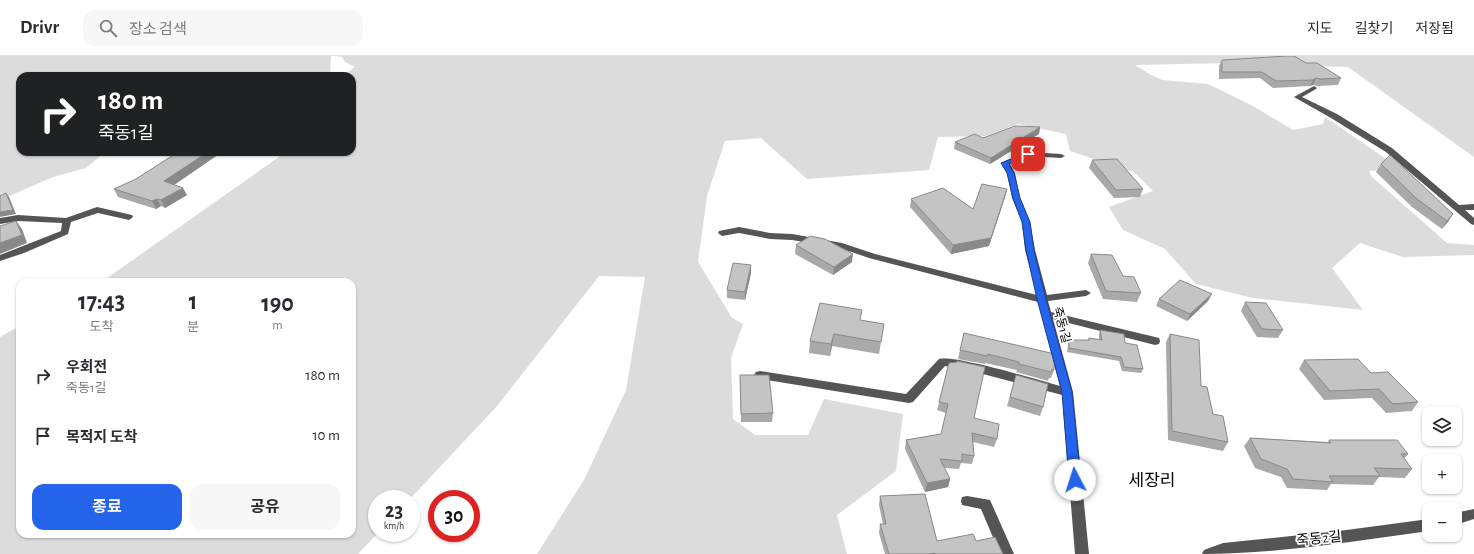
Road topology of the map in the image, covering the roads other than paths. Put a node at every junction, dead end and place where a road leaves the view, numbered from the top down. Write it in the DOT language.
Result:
graph roads {
  1 [pos="1314,88"];
  2 [pos="1061,156"];
  3 [pos="1474,207"];
  4 [pos="1457,208"];
  5 [pos="129,217"];
  6 [pos="0,221"];
  7 [pos="67,221"];
  8 [pos="1474,222"];
  9 [pos="722,233"];
  10 [pos="0,258"];
  11 [pos="1086,293"];
  12 [pos="1041,299"];
  13 [pos="1046,314"];
  14 [pos="1154,341"];
  15 [pos="760,375"];
  16 [pos="1067,392"];
  17 [pos="967,501"];
  18 [pos="1474,514"];
  19 [pos="1462,517"];
  20 [pos="1422,526"];
  21 [pos="1008,554"];
  22 [pos="1082,554"];
  23 [pos="1208,554"];
  1 -- 4 [label="street"];
  2 -- 12 [label="street, 죽동1길"];
  3 -- 4 [label="street"];
  4 -- 8 [label="street"];
  5 -- 7 [label="street"];
  6 -- 7 [label="street"];
  7 -- 10 [label="street"];
  9 -- 12 [label="street"];
  11 -- 12 [label="street"];
  12 -- 13 [label="street, 죽동1길"];
  13 -- 14 [label="street"];
  13 -- 16 [label="street, 죽동1길"];
  15 -- 16 [label="street"];
  16 -- 22 [label="street, 죽동1길"];
  17 -- 21 [label="street"];
  18 -- 19 [label="street"];
  20 -- 23 [label="street, 죽동2길"];
}
